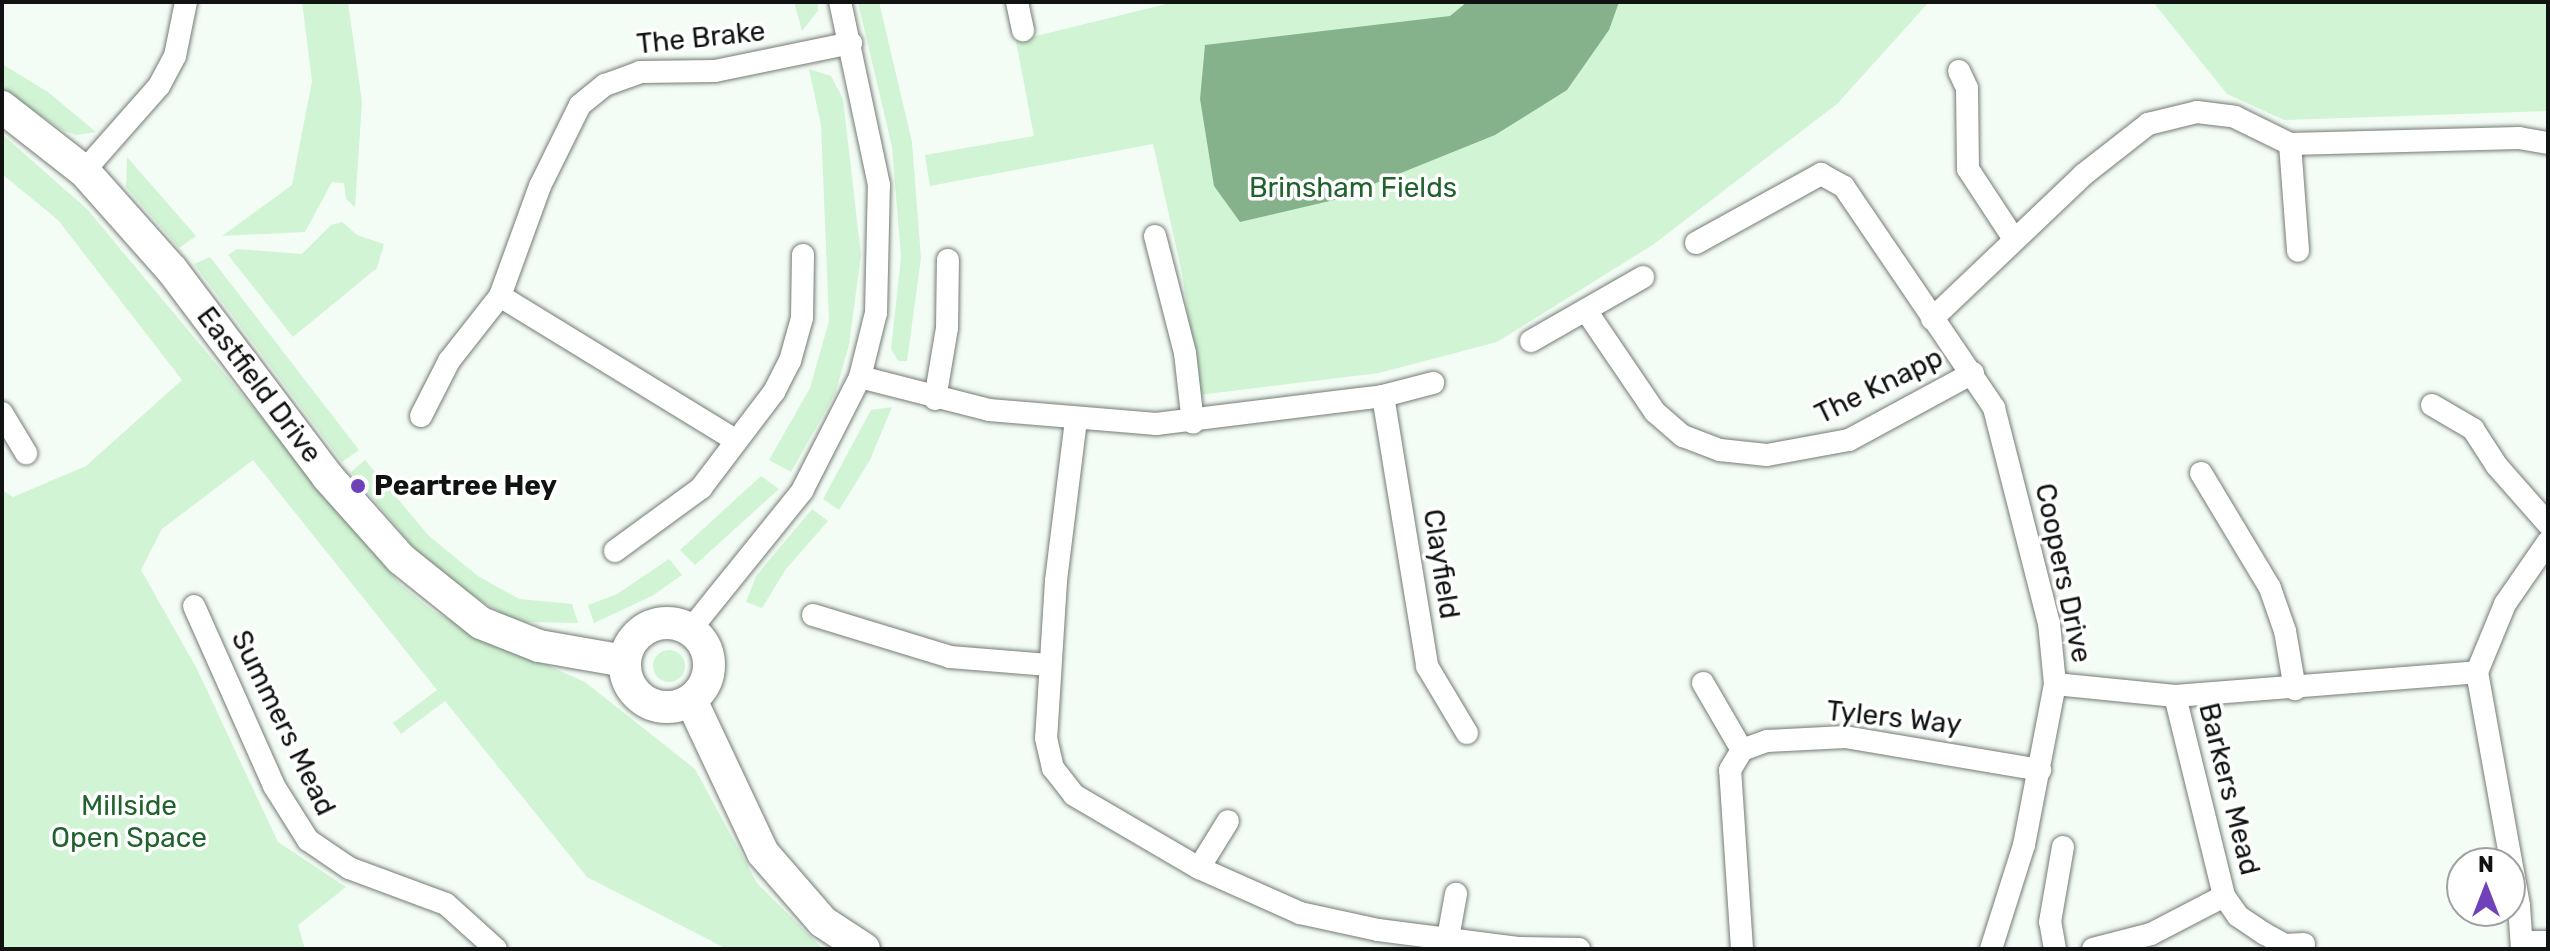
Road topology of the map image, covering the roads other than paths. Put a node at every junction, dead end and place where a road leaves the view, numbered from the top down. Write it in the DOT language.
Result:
graph roads {
  1 [pos="186,2"];
  2 [pos="840,2"];
  3 [pos="1017,2"];
  4 [pos="1023,30"];
  5 [pos="851,43"];
  6 [pos="1959,71"];
  7 [pos="2,107"];
  8 [pos="2548,143"];
  9 [pos="2290,144"];
  10 [pos="84,171"];
  11 [pos="1155,236"];
  12 [pos="2014,239"];
  13 [pos="1696,243"];
  14 [pos="2298,251"];
  15 [pos="803,255"];
  16 [pos="948,260"];
  17 [pos="1643,277"];
  18 [pos="500,296"];
  19 [pos="1587,312"];
  20 [pos="1932,319"];
  21 [pos="1531,341"];
  22 [pos="1973,373"];
  23 [pos="860,377"];
  24 [pos="1433,383"];
  25 [pos="1383,396"];
  26 [pos="935,399"];
  27 [pos="2432,405"];
  28 [pos="2,413"];
  29 [pos="421,416"];
  30 [pos="1076,420"];
  31 [pos="1193,423"];
  32 [pos="735,440"];
  33 [pos="26,453"];
  34 [pos="2201,473"];
  35 [pos="2548,524"];
  36 [pos="2548,542"];
  37 [pos="615,551"];
  38 [pos="194,606"];
  39 [pos="813,615"];
  40 [pos="690,630"];
  41 [pos="625,661"];
  42 [pos="1049,665"];
  43 [pos="2477,672"];
  44 [pos="1703,683"];
  45 [pos="2055,684"];
  46 [pos="2295,689"];
  47 [pos="2175,696"];
  48 [pos="691,700"];
  49 [pos="1467,733"];
  50 [pos="1742,750"];
  51 [pos="2040,770"];
  52 [pos="1228,821"];
  53 [pos="2063,847"];
  54 [pos="1199,868"];
  55 [pos="1456,894"];
  56 [pos="2224,896"];
  57 [pos="1448,938"];
  58 [pos="2548,942"];
  59 [pos="2304,944"];
  60 [pos="2522,945"];
  61 [pos="496,949"];
  62 [pos="864,949"];
  63 [pos="1579,949"];
  64 [pos="1742,949"];
  65 [pos="1991,949"];
  66 [pos="2055,949"];
  67 [pos="2093,949"];
  1 -- 10 [label="street"];
  2 -- 5 [label="street"];
  3 -- 4 [label="street"];
  5 -- 18 [label="street, The Brake"];
  5 -- 23 [label="street"];
  6 -- 12 [label="street"];
  7 -- 10 [label="street, Eastfield Drive"];
  8 -- 9 [label="street"];
  9 -- 12 [label="street"];
  9 -- 14 [label="street"];
  10 -- 41 [label="street, Eastfield Drive"];
  11 -- 31 [label="street"];
  12 -- 20 [label="street"];
  13 -- 20 [label="street, Coopers Drive"];
  15 -- 32 [label="street"];
  16 -- 26 [label="street"];
  17 -- 19 [label="street"];
  18 -- 29 [label="street, The Brake"];
  18 -- 32 [label="street"];
  19 -- 21 [label="street"];
  19 -- 22 [label="street, The Knapp"];
  20 -- 22 [label="street, Coopers Drive"];
  22 -- 45 [label="street, Coopers Drive"];
  23 -- 26 [label="street"];
  23 -- 40 [label="street"];
  24 -- 25 [label="street"];
  25 -- 31 [label="street"];
  25 -- 49 [label="street, Clayfield"];
  26 -- 30 [label="street"];
  27 -- 35 [label="street"];
  28 -- 33 [label="street"];
  30 -- 31 [label="street"];
  30 -- 42 [label="street"];
  32 -- 37 [label="street"];
  34 -- 46 [label="street"];
  36 -- 43 [label="street"];
  38 -- 61 [label="street, Summers Mead"];
  39 -- 42 [label="street"];
  40 -- 41 [label="street"];
  40 -- 48 [label="street"];
  41 -- 48 [label="street"];
  42 -- 54 [label="street"];
  43 -- 46 [label="street, Barkers Mead"];
  43 -- 60 [label="street"];
  44 -- 50 [label="street"];
  45 -- 47 [label="street, Barkers Mead"];
  45 -- 51 [label="street, Coopers Drive"];
  46 -- 47 [label="street, Barkers Mead"];
  47 -- 56 [label="street, Barkers Mead"];
  48 -- 62 [label="street"];
  50 -- 51 [label="street, Tylers Way"];
  50 -- 64 [label="street"];
  51 -- 65 [label="street, Coopers Drive"];
  52 -- 54 [label="street"];
  53 -- 66 [label="street"];
  54 -- 57 [label="street"];
  55 -- 57 [label="street"];
  56 -- 59 [label="street, Barkers Mead"];
  56 -- 67 [label="street, Barkers Mead"];
  57 -- 63 [label="street"];
  58 -- 60 [label="street"];
}
